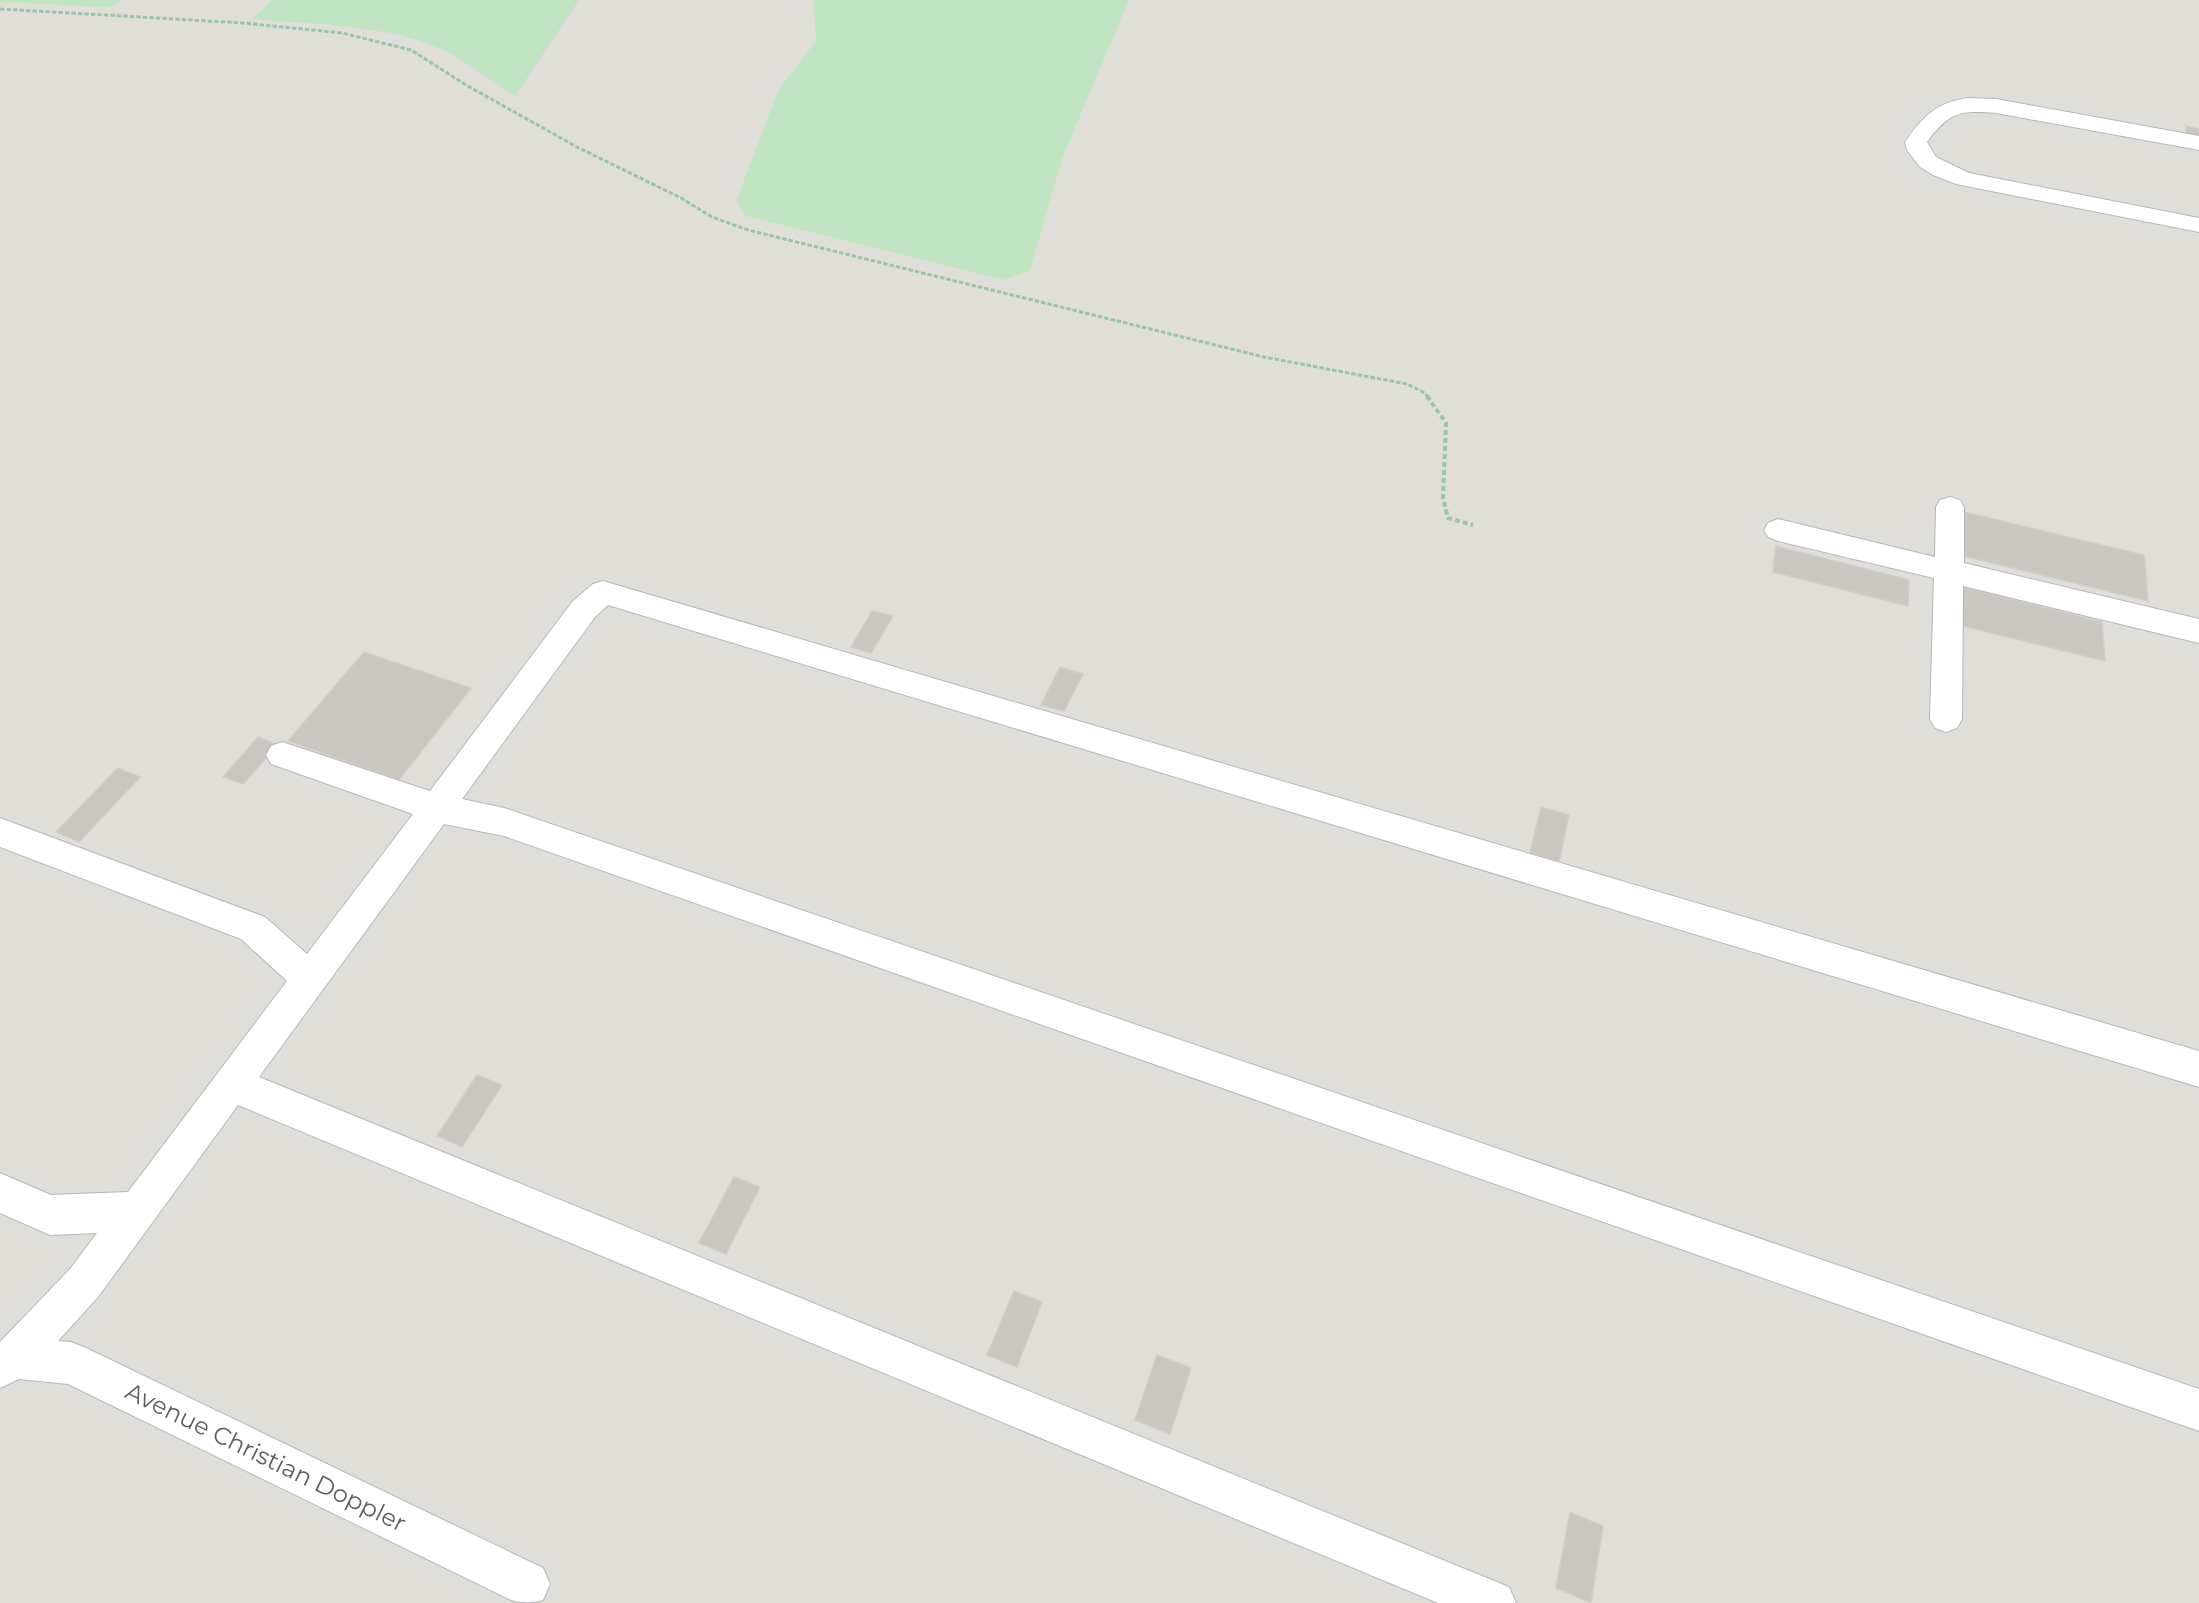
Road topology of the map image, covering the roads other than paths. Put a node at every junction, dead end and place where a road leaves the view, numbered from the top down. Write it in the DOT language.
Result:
graph roads {
  1 [pos="2199,143"];
  2 [pos="2199,225"];
  3 [pos="1950,507"];
  4 [pos="1778,530"];
  5 [pos="1949,571"];
  6 [pos="2199,631"];
  7 [pos="1946,719"];
  8 [pos="282,754"];
  9 [pos="436,808"];
  10 [pos="0,832"];
  11 [pos="310,979"];
  12 [pos="2199,1069"];
  13 [pos="231,1084"];
  14 [pos="0,1193"];
  15 [pos="137,1211"];
  16 [pos="7,1363"];
  17 [pos="2199,1410"];
  18 [pos="527,1584"];
  19 [pos="1493,1603"];
  1 -- 2 [label="street"];
  3 -- 5 [label="street"];
  4 -- 5 [label="street"];
  5 -- 6 [label="street"];
  5 -- 7 [label="street"];
  8 -- 9 [label="street"];
  9 -- 11 [label="street"];
  9 -- 12 [label="street"];
  9 -- 17 [label="street"];
  10 -- 11 [label="street"];
  11 -- 13 [label="street"];
  13 -- 15 [label="street"];
  13 -- 19 [label="street"];
  14 -- 15 [label="street"];
  15 -- 16 [label="street"];
  16 -- 18 [label="street, Avenue Christian Doppler"];
}
